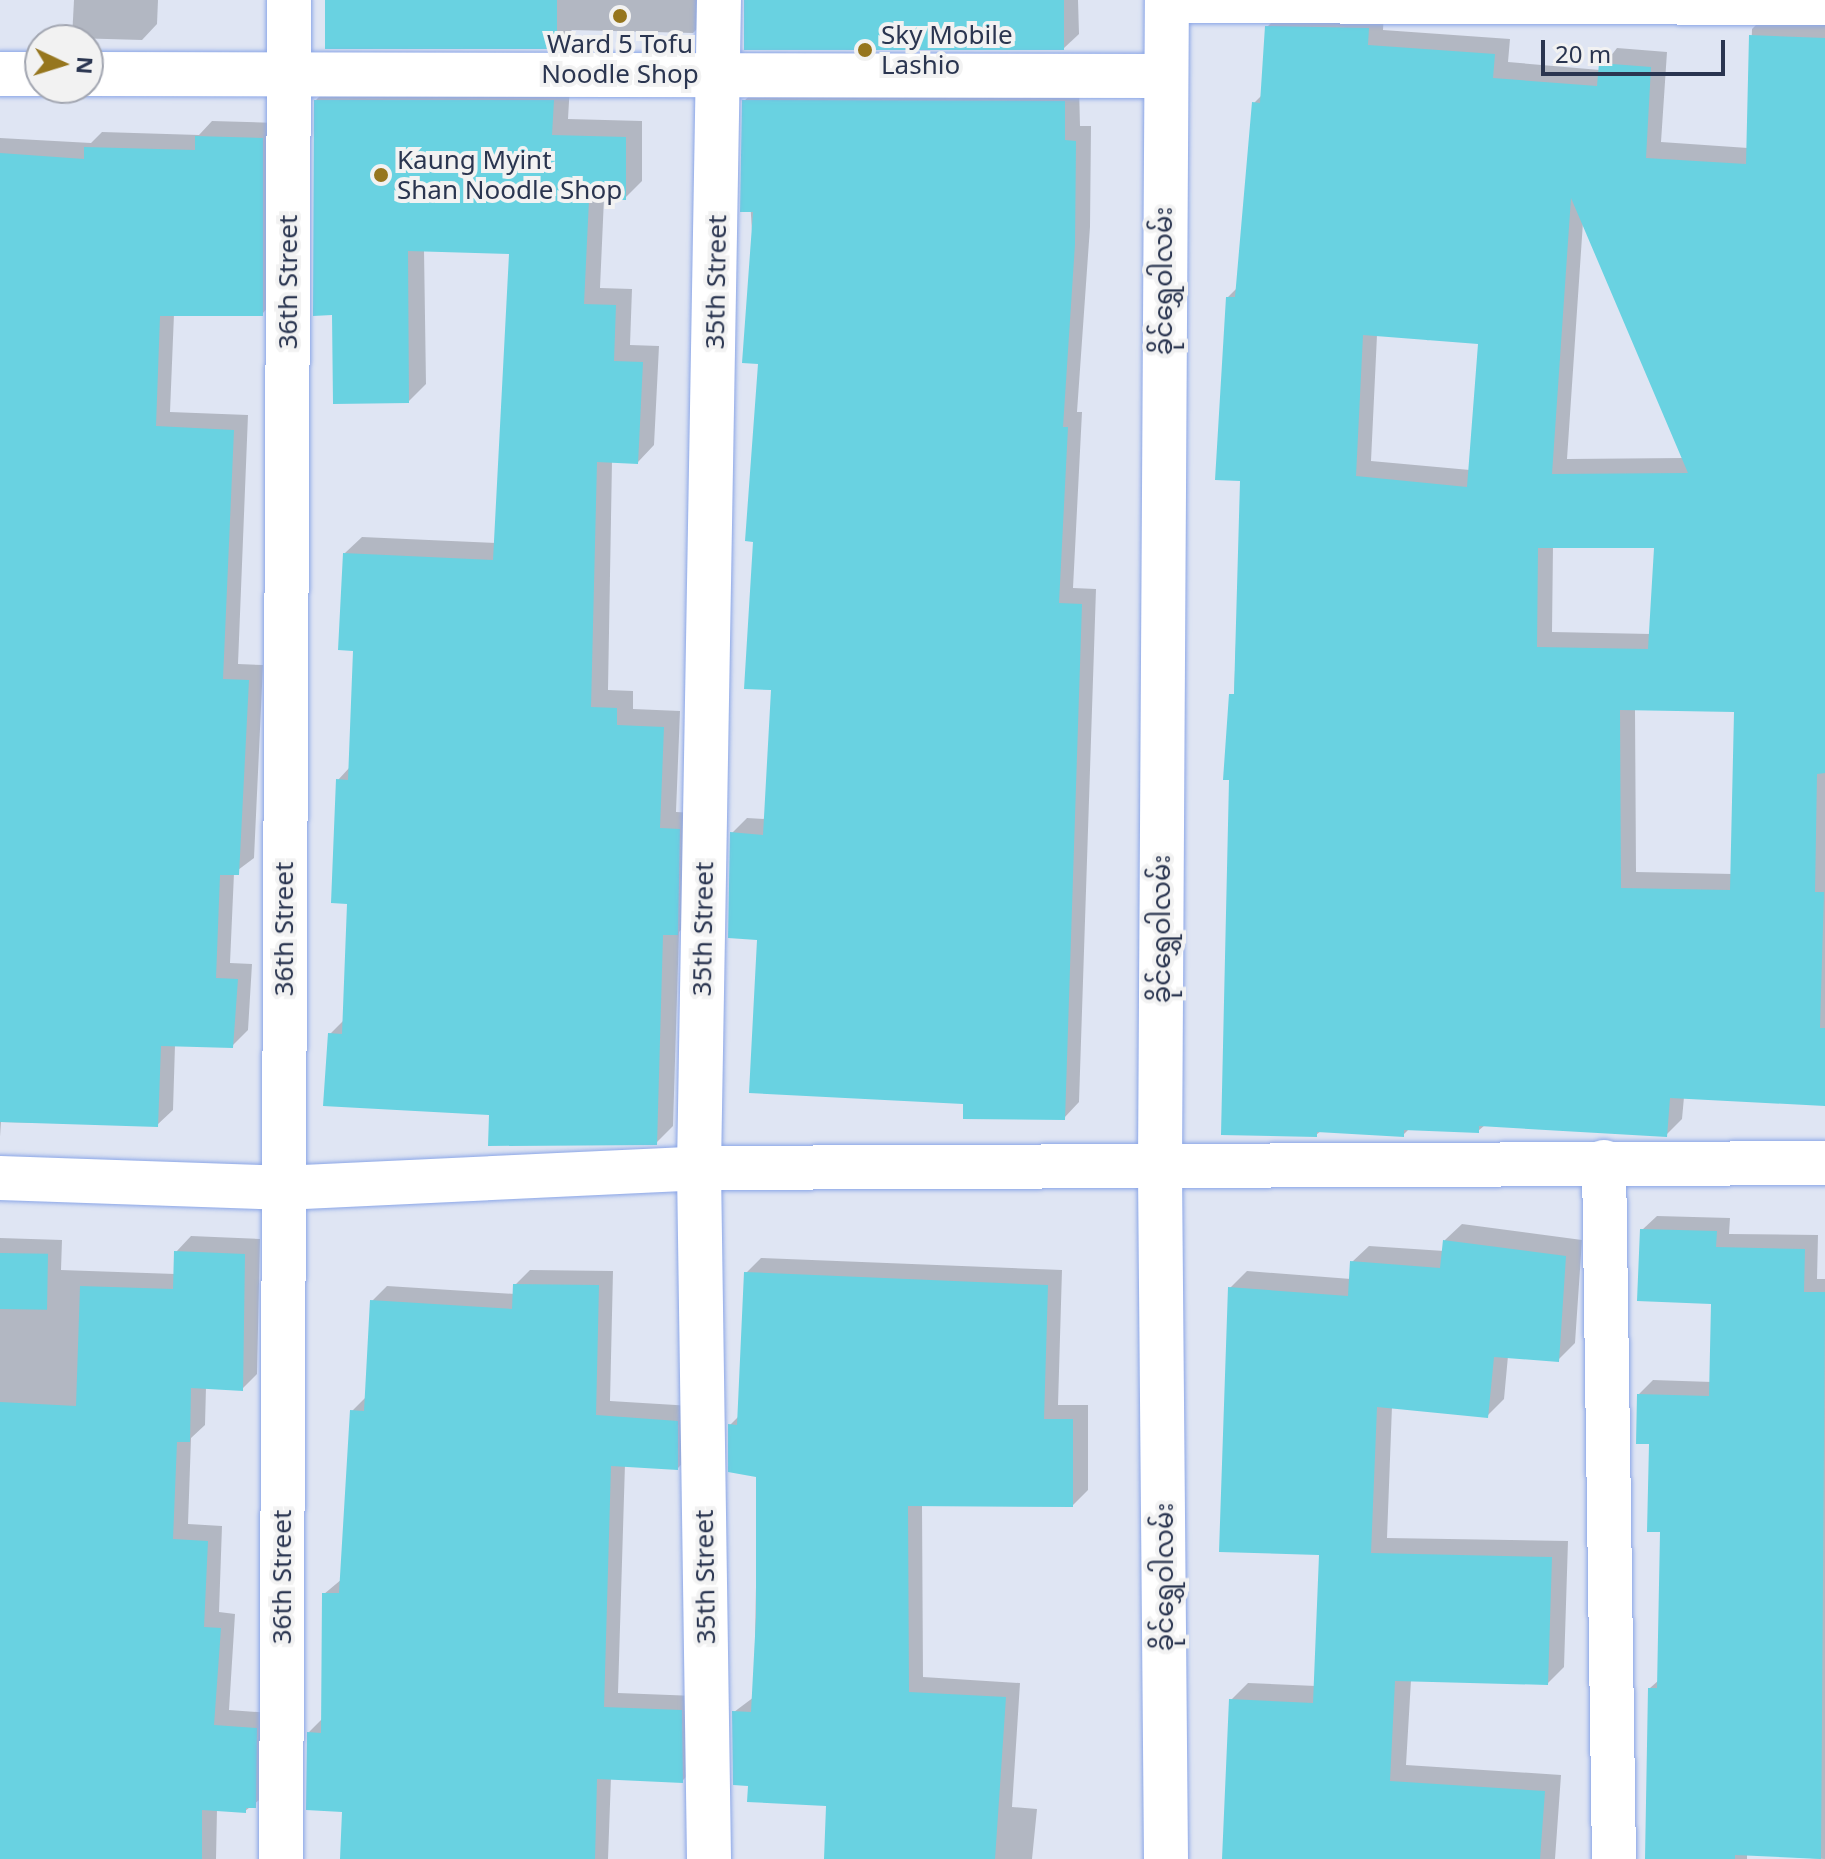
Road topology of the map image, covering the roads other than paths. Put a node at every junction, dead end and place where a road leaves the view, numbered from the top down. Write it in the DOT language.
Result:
graph roads {
  1 [pos="289,0"];
  2 [pos="719,0"];
  3 [pos="1167,1"];
  4 [pos="1825,3"];
  5 [pos="0,74"];
  6 [pos="24,74"];
  7 [pos="104,74"];
  8 [pos="289,75"];
  9 [pos="719,75"];
  10 [pos="1164,76"];
  11 [pos="1604,1162"];
  12 [pos="1825,1163"];
  13 [pos="1160,1165"];
  14 [pos="699,1168"];
  15 [pos="0,1178"];
  16 [pos="282,1188"];
  17 [pos="281,1859"];
  18 [pos="709,1859"];
  19 [pos="1166,1859"];
  20 [pos="1614,1859"];
  1 -- 8 [label="street, 36th Street"];
  2 -- 9 [label="street, 35th Street"];
  3 -- 4 [label="street"];
  3 -- 10 [label="street, ခိုင်ရွှေဝါလမ်း"];
  5 -- 6 [label="street"];
  7 -- 8 [label="street"];
  8 -- 9 [label="street"];
  8 -- 16 [label="street, 36th Street"];
  9 -- 10 [label="street"];
  9 -- 14 [label="street, 35th Street"];
  10 -- 13 [label="street, ခိုင်ရွှေဝါလမ်း"];
  11 -- 12 [label="street"];
  11 -- 13 [label="street"];
  11 -- 20 [label="street"];
  13 -- 14 [label="street"];
  13 -- 19 [label="street, ခိုင်ရွှေဝါလမ်း"];
  14 -- 16 [label="street"];
  14 -- 18 [label="street, 35th Street"];
  15 -- 16 [label="street"];
  16 -- 17 [label="street, 36th Street"];
}
